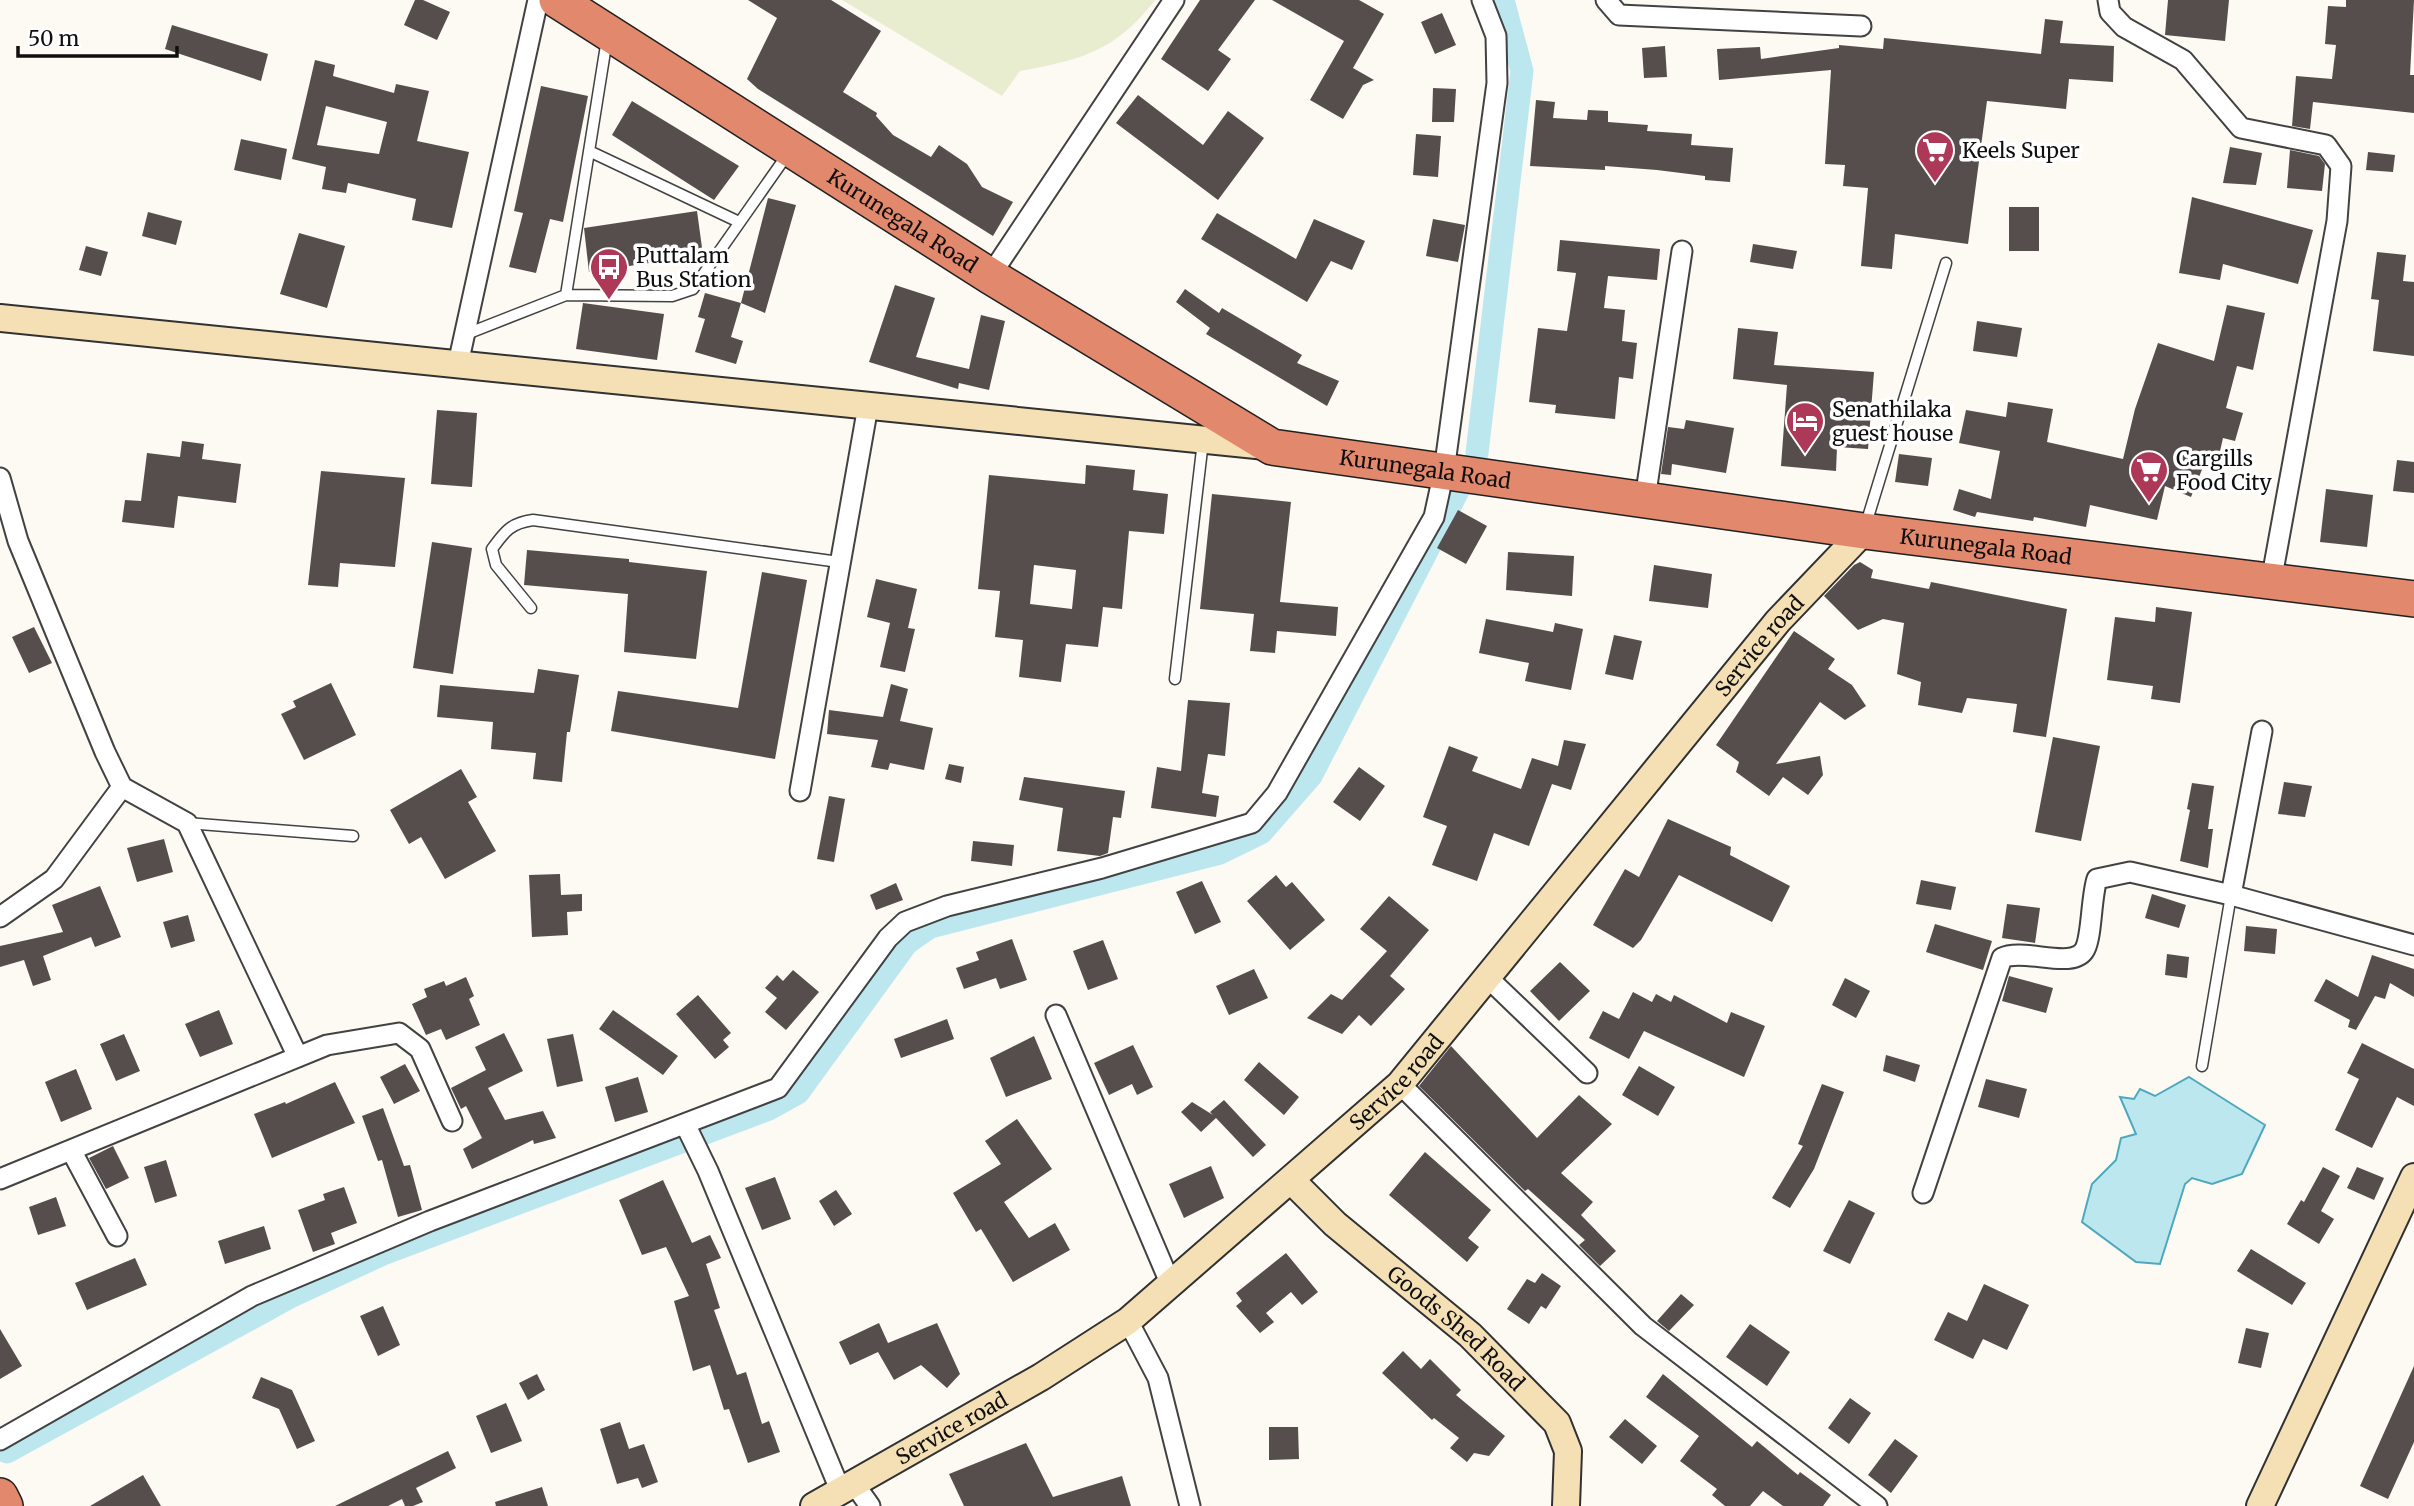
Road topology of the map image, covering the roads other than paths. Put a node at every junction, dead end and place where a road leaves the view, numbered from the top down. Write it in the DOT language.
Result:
graph roads {
  1 [pos="538,0"];
  2 [pos="557,0"];
  3 [pos="1174,0"];
  4 [pos="1482,0"];
  5 [pos="1606,0"];
  6 [pos="2108,0"];
  7 [pos="1861,26"];
  8 [pos="608,33"];
  9 [pos="791,149"];
  10 [pos="589,151"];
  11 [pos="740,222"];
  12 [pos="1682,251"];
  13 [pos="1946,263"];
  14 [pos="990,276"];
  15 [pos="566,295"];
  16 [pos="0,318"];
  17 [pos="464,335"];
  18 [pos="458,364"];
  19 [pos="868,406"];
  20 [pos="1203,440"];
  21 [pos="1272,447"];
  22 [pos="1444,471"];
  23 [pos="0,478"];
  24 [pos="1645,499"];
  25 [pos="1864,530"];
  26 [pos="18,541"];
  27 [pos="0,550"];
  28 [pos="839,562"];
  29 [pos="2271,582"];
  30 [pos="2414,599"];
  31 [pos="531,608"];
  32 [pos="1175,679"];
  33 [pos="2262,731"];
  34 [pos="122,786"];
  35 [pos="800,791"];
  36 [pos="187,823"];
  37 [pos="353,836"];
  38 [pos="2231,895"];
  39 [pos="0,917"];
  40 [pos="2414,945"];
  41 [pos="1487,977"];
  42 [pos="1056,1015"];
  43 [pos="298,1057"];
  44 [pos="2202,1066"];
  45 [pos="1587,1073"];
  46 [pos="1400,1084"];
  47 [pos="452,1121"];
  48 [pos="687,1127"];
  49 [pos="71,1150"];
  50 [pos="2414,1177"];
  51 [pos="0,1179"];
  52 [pos="1291,1180"];
  53 [pos="1923,1193"];
  54 [pos="117,1236"];
  55 [pos="1171,1285"];
  56 [pos="1128,1321"];
  57 [pos="0,1440"];
  58 [pos="855,1494"];
  59 [pos="0,1496"];
  60 [pos="5,1506"];
  61 [pos="814,1506"];
  62 [pos="1190,1506"];
  63 [pos="1566,1506"];
  64 [pos="1877,1506"];
  65 [pos="2260,1506"];
  1 -- 17 [label="street"];
  2 -- 8 [label="highway, Kurunegala Road"];
  3 -- 14 [label="street"];
  4 -- 22 [label="street"];
  5 -- 7 [label="street"];
  6 -- 29 [label="street"];
  8 -- 9 [label="highway, Kurunegala Road"];
  8 -- 10 [label="lane"];
  9 -- 11 [label="lane"];
  9 -- 14 [label="highway, Kurunegala Road"];
  10 -- 11 [label="lane"];
  10 -- 15 [label="lane"];
  11 -- 15 [label="lane"];
  12 -- 24 [label="street"];
  13 -- 25 [label="lane"];
  14 -- 21 [label="highway, Kurunegala Road"];
  15 -- 17 [label="lane"];
  16 -- 18 [label="street"];
  17 -- 18 [label="street"];
  18 -- 19 [label="street"];
  19 -- 20 [label="street"];
  19 -- 28 [label="street"];
  20 -- 21 [label="street"];
  20 -- 32 [label="lane"];
  21 -- 22 [label="highway, Kurunegala Road"];
  22 -- 24 [label="highway, Kurunegala Road"];
  22 -- 48 [label="street"];
  23 -- 26 [label="street"];
  24 -- 25 [label="highway, Kurunegala Road"];
  25 -- 29 [label="highway, Kurunegala Road"];
  25 -- 41 [label="street, Service road"];
  26 -- 27 [label="street"];
  26 -- 34 [label="street"];
  28 -- 31 [label="lane"];
  28 -- 35 [label="street"];
  29 -- 30 [label="highway, Kurunegala Road"];
  33 -- 38 [label="street"];
  34 -- 36 [label="street"];
  34 -- 39 [label="street"];
  36 -- 37 [label="lane"];
  36 -- 43 [label="street"];
  38 -- 40 [label="street"];
  38 -- 44 [label="lane"];
  38 -- 53 [label="street"];
  41 -- 45 [label="street"];
  41 -- 46 [label="street, Service road"];
  42 -- 55 [label="street"];
  43 -- 47 [label="street"];
  43 -- 49 [label="street"];
  46 -- 52 [label="street, Service road"];
  46 -- 64 [label="street"];
  48 -- 57 [label="street"];
  48 -- 58 [label="street"];
  49 -- 51 [label="street"];
  49 -- 54 [label="street"];
  50 -- 65 [label="street"];
  52 -- 55 [label="street, Service road"];
  52 -- 63 [label="street, Goods Shed Road"];
  55 -- 56 [label="street, Service road"];
  56 -- 58 [label="street, Service road"];
  56 -- 62 [label="street"];
  58 -- 61 [label="street, Service road"];
  59 -- 60 [label="highway"];
}
